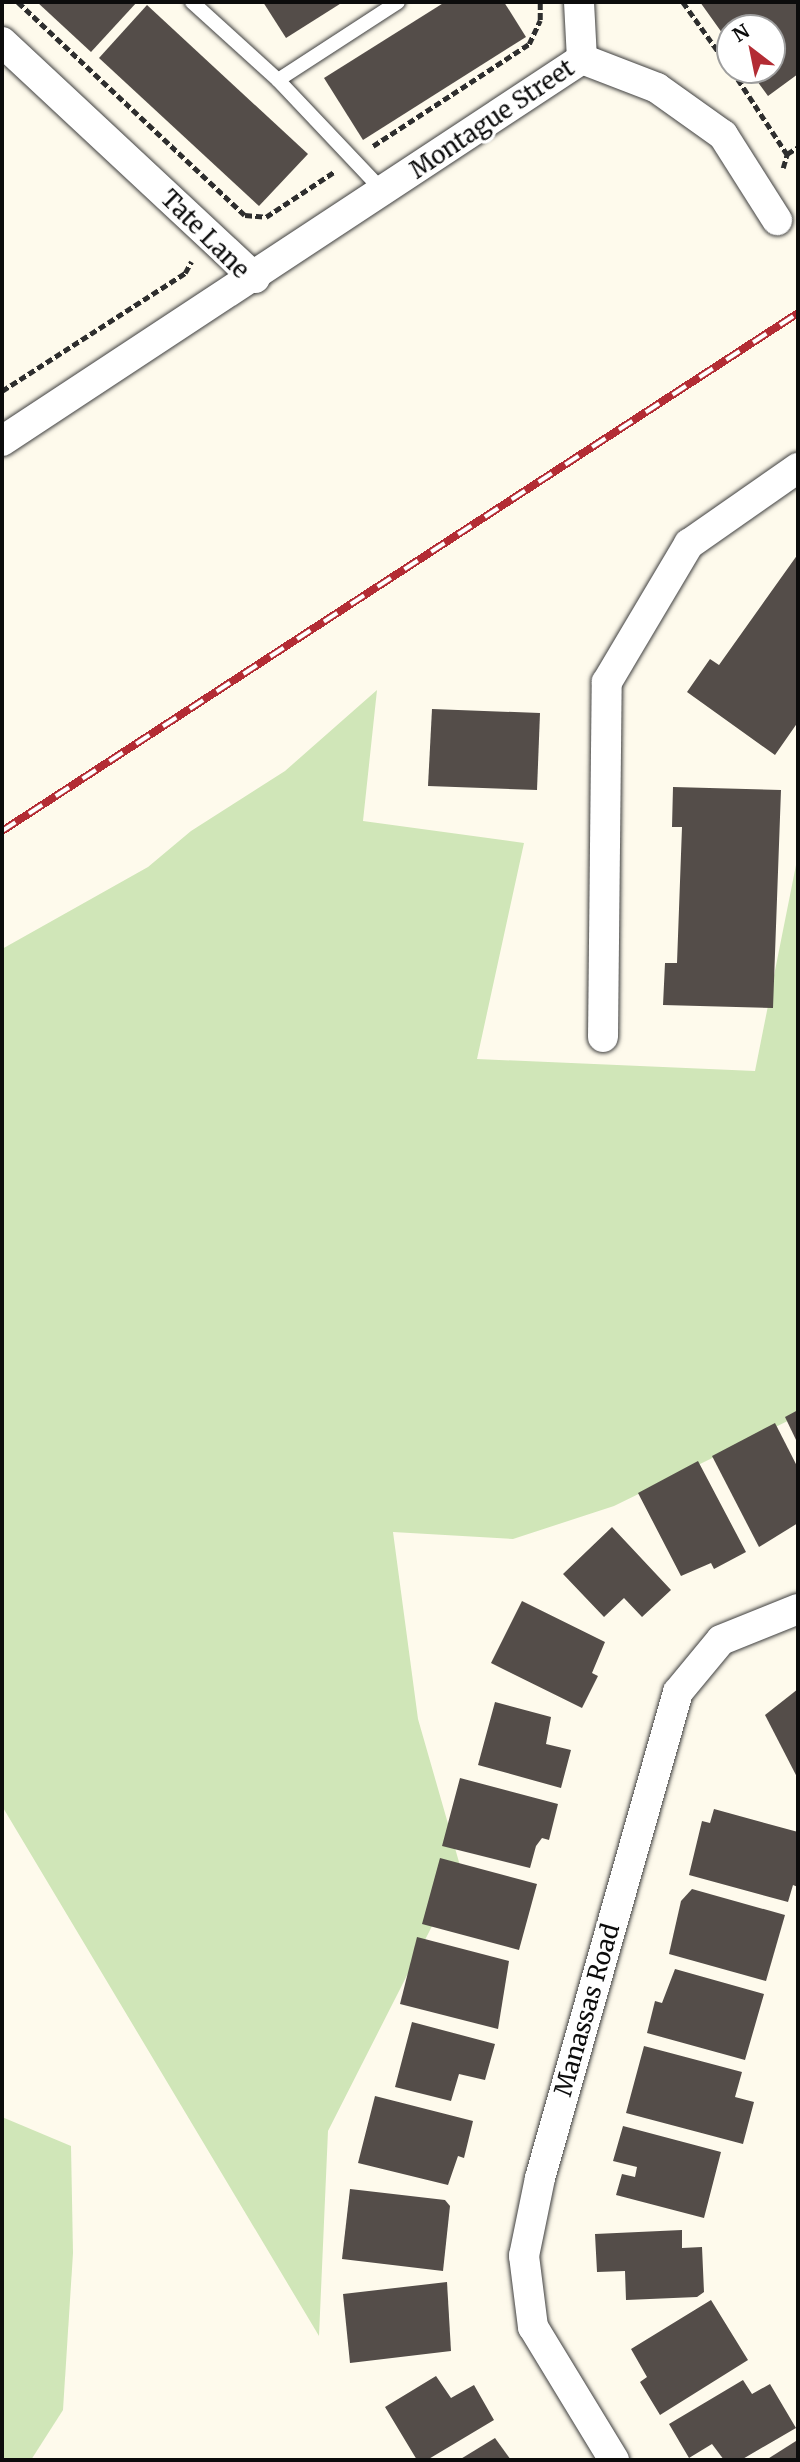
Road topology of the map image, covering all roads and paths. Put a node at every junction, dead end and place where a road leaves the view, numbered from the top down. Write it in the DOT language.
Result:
graph roads {
  1 [pos="192,2"];
  2 [pos="398,2"];
  3 [pos="579,2"];
  4 [pos="683,2"];
  5 [pos="2,42"];
  6 [pos="716,48"];
  7 [pos="582,59"];
  8 [pos="278,80"];
  9 [pos="741,84"];
  10 [pos="798,147"];
  11 [pos="384,192"];
  12 [pos="245,215"];
  13 [pos="777,220"];
  14 [pos="212,238"];
  15 [pos="255,278"];
  16 [pos="2,391"];
  17 [pos="2,441"];
  18 [pos="798,468"];
  19 [pos="603,1037"];
  20 [pos="798,1609"];
  21 [pos="614,2460"];
  1 -- 8 [label="lane"];
  2 -- 8 [label="lane"];
  3 -- 7 [label="street"];
  4 -- 6 [label="path"];
  5 -- 14 [label="street, Tate Lane"];
  7 -- 11 [label="street, Montague Street"];
  7 -- 13 [label="street, Montague Street"];
  8 -- 11 [label="lane"];
  9 -- 10 [label="path"];
  11 -- 15 [label="street, Montague Street"];
  12 -- 14 [label="path"];
  14 -- 15 [label="street, Tate Lane"];
  14 -- 16 [label="path"];
  15 -- 17 [label="street, Tate Lane"];
  18 -- 19 [label="street"];
  20 -- 21 [label="street, Manassas Road"];
}
